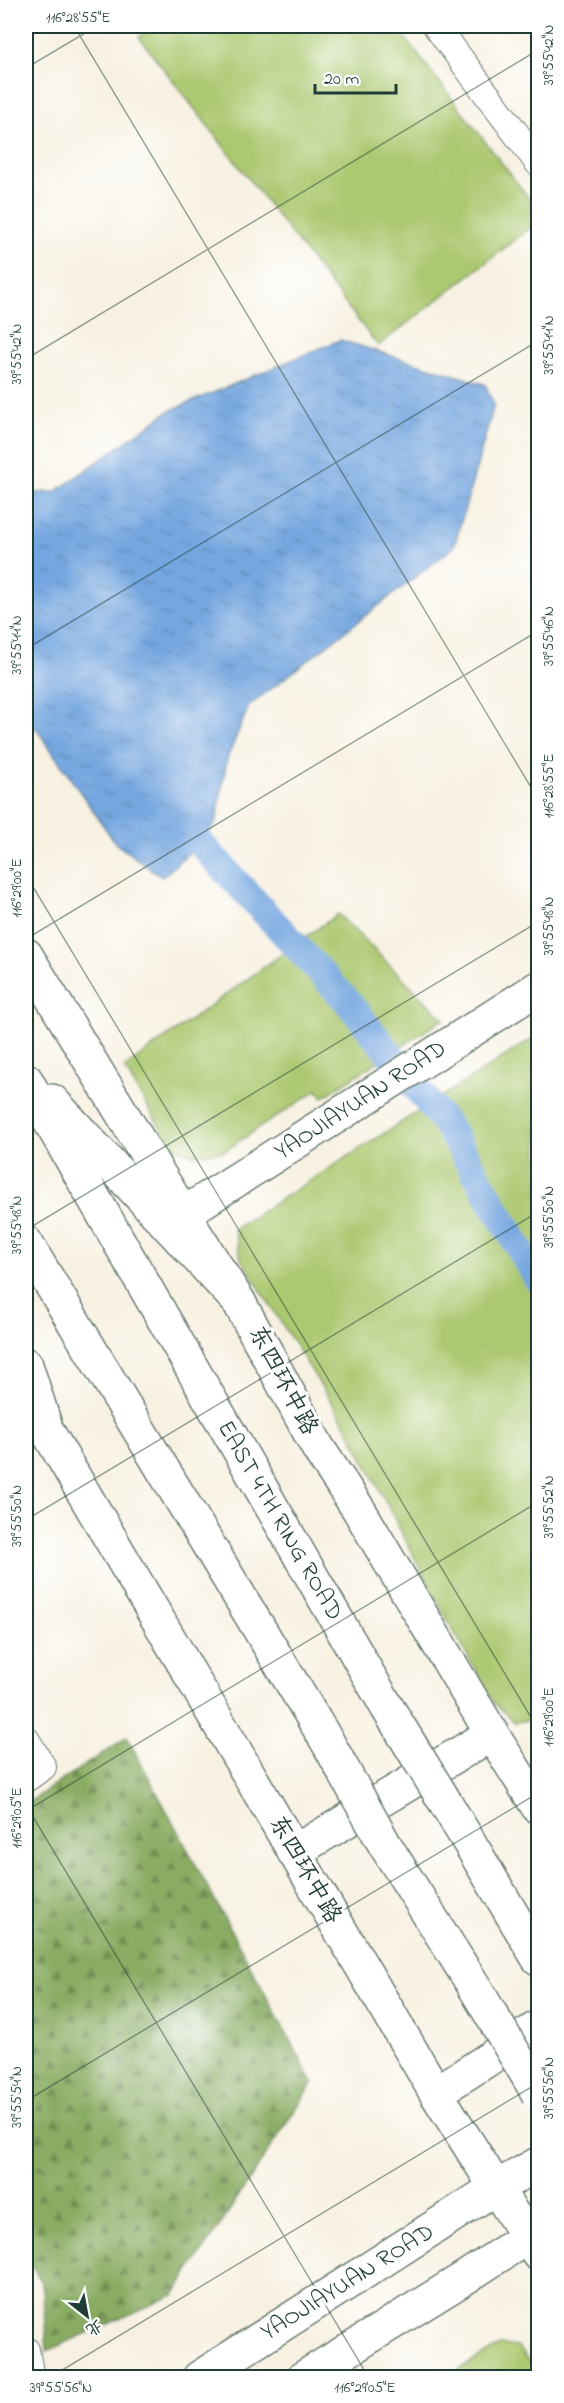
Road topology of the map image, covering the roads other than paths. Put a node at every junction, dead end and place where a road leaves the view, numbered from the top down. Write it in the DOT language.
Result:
graph roads {
  1 [pos="436,26"];
  2 [pos="538,163"];
  3 [pos="26,955"];
  4 [pos="538,988"];
  5 [pos="26,1072"];
  6 [pos="26,1080"];
  7 [pos="183,1214"];
  8 [pos="26,1243"];
  9 [pos="239,1302"];
  10 [pos="26,1365"];
  11 [pos="26,1394"];
  12 [pos="45,1425"];
  13 [pos="492,1734"];
  14 [pos="26,1740"];
  15 [pos="26,1779"];
  16 [pos="538,1807"];
  17 [pos="294,1852"];
  18 [pos="537,1956"];
  19 [pos="538,2027"];
  20 [pos="436,2093"];
  21 [pos="538,2093"];
  22 [pos="538,2164"];
  23 [pos="497,2187"];
  24 [pos="535,2240"];
  25 [pos="26,2350"];
  26 [pos="31,2378"];
  27 [pos="199,2378"];
  28 [pos="303,2378"];
  1 -- 2 [label="street"];
  3 -- 7 [label="main road, 东四环中路"];
  4 -- 7 [label="main road, YAOJIAYUAN ROAD"];
  5 -- 9 [label="main road"];
  6 -- 18 [label="main road, EAST 4TH RING ROAD, bridge"];
  7 -- 9 [label="main road, 东四环中路"];
  8 -- 21 [label="main road, bridge"];
  9 -- 13 [label="main road, 东四环中路"];
  10 -- 12 [label="main road"];
  11 -- 12 [label="main road, 东四环中路"];
  12 -- 17 [label="main road, 东四环中路"];
  13 -- 16 [label="main road, 东四环中路"];
  13 -- 17 [label="main road"];
  14 -- 15 [label="street"];
  17 -- 20 [label="main road, 东四环中路"];
  19 -- 20 [label="main road"];
  20 -- 23 [label="main road, 东四环中路"];
  22 -- 23 [label="main road, YAOJIAYUAN ROAD"];
  23 -- 24 [label="main road, 东四环中路"];
  23 -- 27 [label="main road, YAOJIAYUAN ROAD"];
  24 -- 28 [label="main road"];
  25 -- 26 [label="street"];
}
